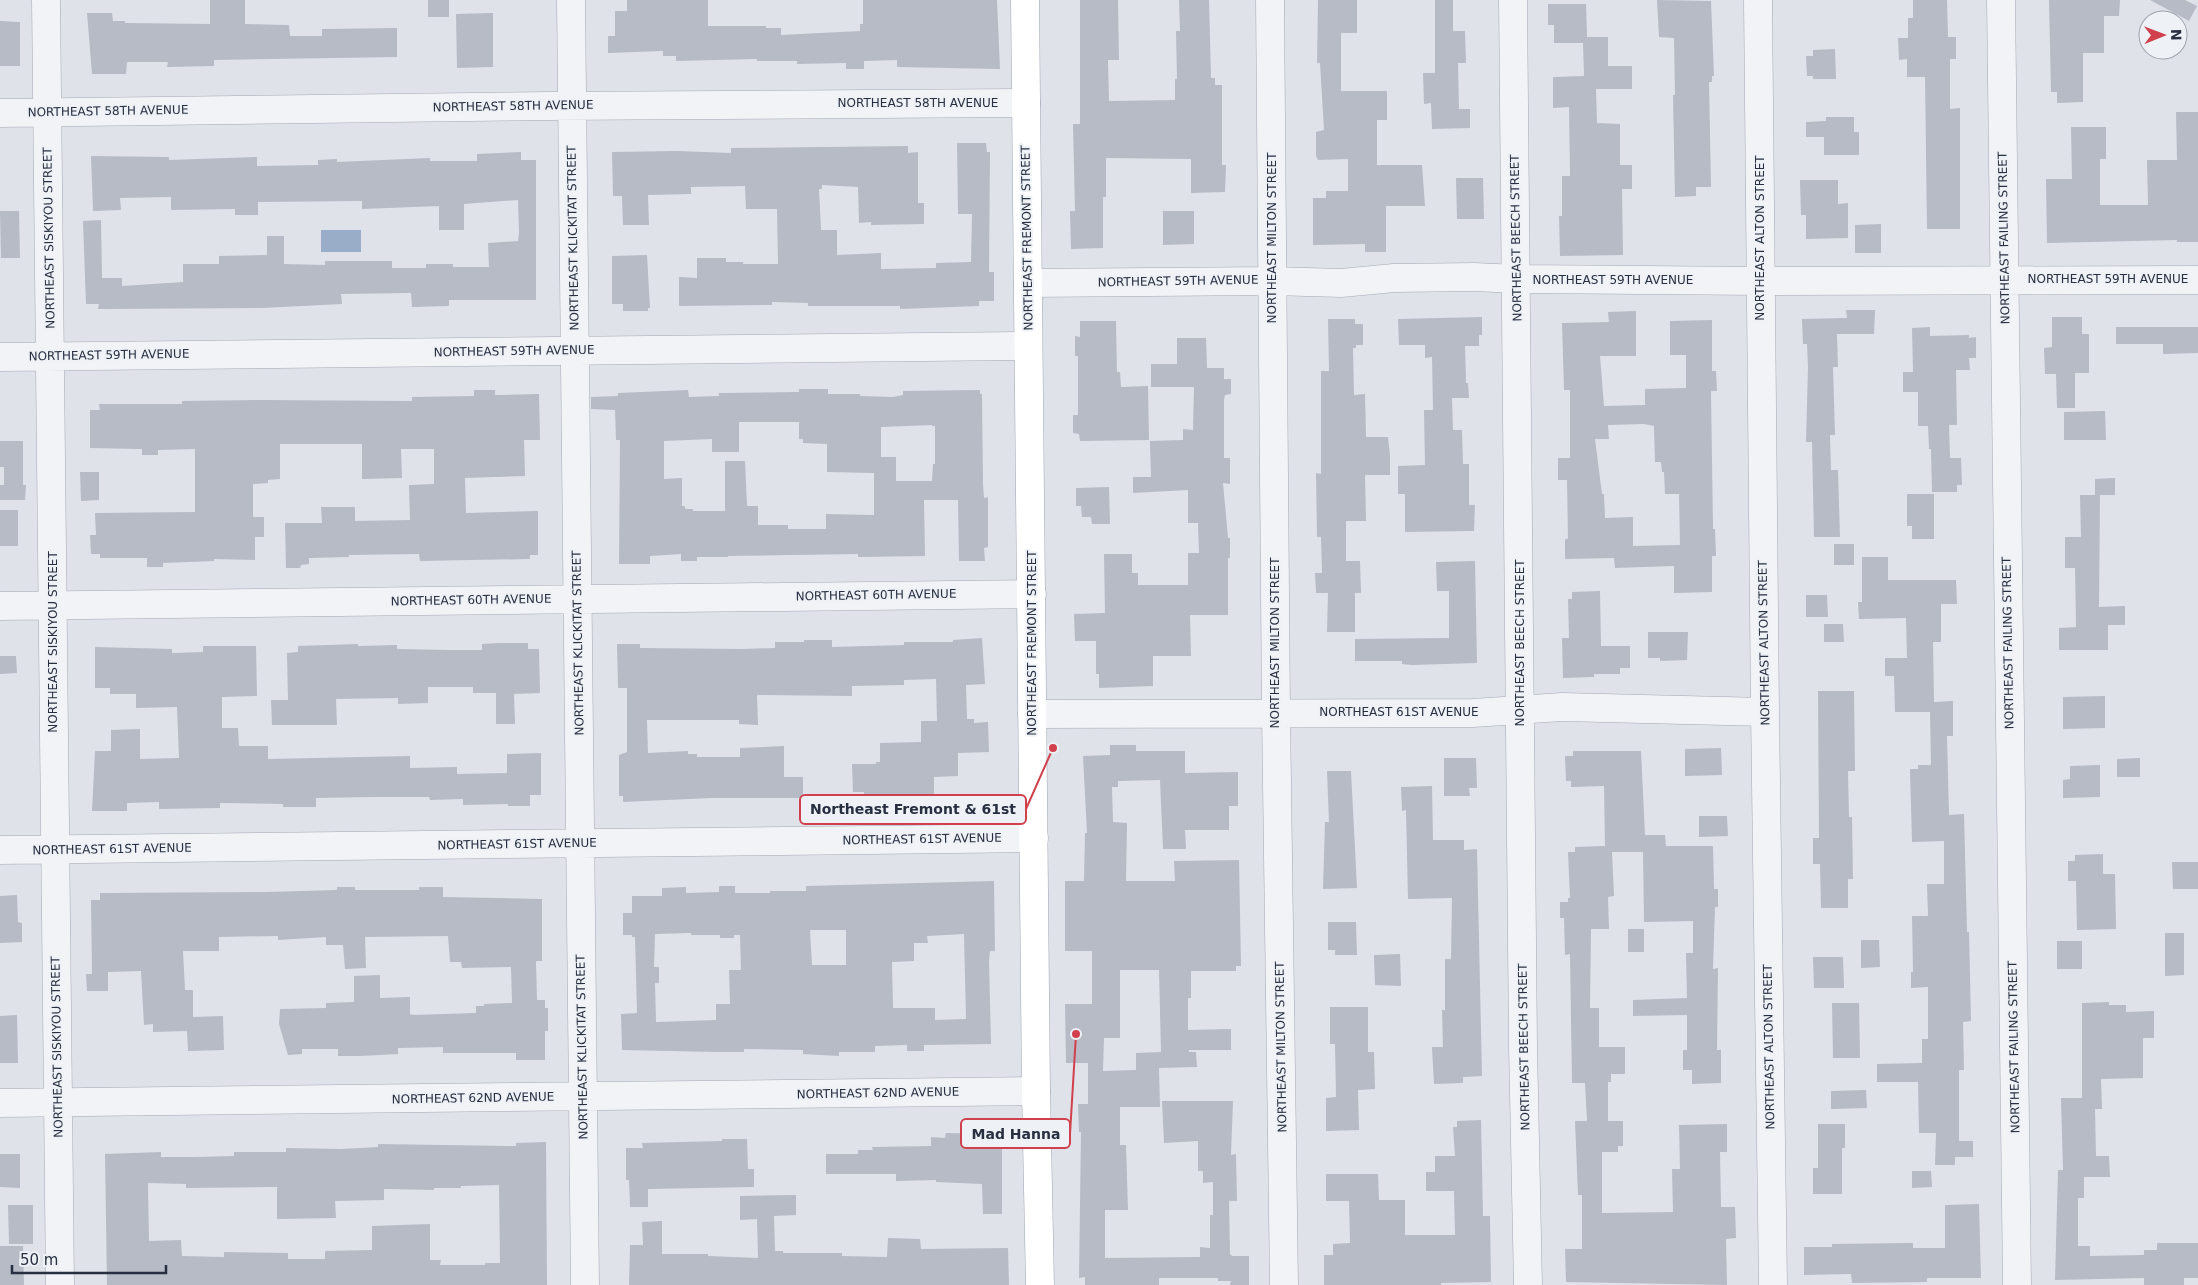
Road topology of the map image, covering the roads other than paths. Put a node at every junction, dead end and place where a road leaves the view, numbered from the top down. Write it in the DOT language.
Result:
graph roads {
  1 [pos="46,0"];
  2 [pos="571,0"];
  3 [pos="1025,0"];
  4 [pos="1270,0"];
  5 [pos="1513,0"];
  6 [pos="1758,0"];
  7 [pos="2001,0"];
  8 [pos="1026,103"];
  9 [pos="572,106"];
  10 [pos="47,112"];
  11 [pos="0,113"];
  12 [pos="1517,279"];
  13 [pos="2004,279"];
  14 [pos="1273,280"];
  15 [pos="2198,280"];
  16 [pos="1760,281"];
  17 [pos="1028,283"];
  18 [pos="1028,346"];
  19 [pos="574,351"];
  20 [pos="50,356"];
  21 [pos="0,357"];
  22 [pos="1032,594"];
  23 [pos="577,599"];
  24 [pos="53,605"];
  25 [pos="0,606"];
  26 [pos="1520,710"];
  27 [pos="1765,712"];
  28 [pos="1276,713"];
  29 [pos="1032,714"];
  30 [pos="1034,838"];
  31 [pos="580,843"];
  32 [pos="54,849"];
  33 [pos="0,850"];
  34 [pos="1036,1091"];
  35 [pos="583,1096"];
  36 [pos="0,1103"];
  37 [pos="58,1103"];
  38 [pos="60,1285"];
  39 [pos="585,1285"];
  40 [pos="1040,1285"];
  41 [pos="1284,1285"];
  42 [pos="1528,1285"];
  43 [pos="1773,1285"];
  44 [pos="2017,1285"];
  1 -- 10 [label="street, NORTHEAST SISKIYOU STREET"];
  2 -- 9 [label="street, NORTHEAST KLICKITAT STREET"];
  3 -- 8 [label="main road, NORTHEAST FREMONT STREET"];
  4 -- 14 [label="street, NORTHEAST MILTON STREET"];
  5 -- 12 [label="street, NORTHEAST BEECH STREET"];
  6 -- 16 [label="street, NORTHEAST ALTON STREET"];
  7 -- 13 [label="street, NORTHEAST FAILING STREET"];
  8 -- 9 [label="street, NORTHEAST 58TH AVENUE"];
  8 -- 17 [label="main road, NORTHEAST FREMONT STREET"];
  9 -- 10 [label="street, NORTHEAST 58TH AVENUE"];
  9 -- 19 [label="street, NORTHEAST KLICKITAT STREET"];
  10 -- 11 [label="street, NORTHEAST 58TH AVENUE"];
  10 -- 20 [label="street, NORTHEAST SISKIYOU STREET"];
  12 -- 14 [label="street, NORTHEAST 59TH AVENUE"];
  12 -- 16 [label="street, NORTHEAST 59TH AVENUE"];
  12 -- 26 [label="street, NORTHEAST BEECH STREET"];
  13 -- 15 [label="street, NORTHEAST 59TH AVENUE"];
  13 -- 16 [label="street, NORTHEAST 59TH AVENUE"];
  13 -- 44 [label="street, NORTHEAST FAILING STREET"];
  14 -- 17 [label="street, NORTHEAST 59TH AVENUE"];
  14 -- 28 [label="street, NORTHEAST MILTON STREET"];
  16 -- 27 [label="street, NORTHEAST ALTON STREET"];
  17 -- 18 [label="main road, NORTHEAST FREMONT STREET"];
  18 -- 19 [label="street, NORTHEAST 59TH AVENUE"];
  18 -- 22 [label="main road, NORTHEAST FREMONT STREET"];
  19 -- 20 [label="street, NORTHEAST 59TH AVENUE"];
  19 -- 23 [label="street, NORTHEAST KLICKITAT STREET"];
  20 -- 21 [label="street, NORTHEAST 59TH AVENUE"];
  20 -- 24 [label="street, NORTHEAST SISKIYOU STREET"];
  22 -- 23 [label="street, NORTHEAST 60TH AVENUE"];
  22 -- 29 [label="main road, NORTHEAST FREMONT STREET"];
  23 -- 24 [label="street, NORTHEAST 60TH AVENUE"];
  23 -- 31 [label="street, NORTHEAST KLICKITAT STREET"];
  24 -- 25 [label="street, NORTHEAST 60TH AVENUE"];
  24 -- 32 [label="street, NORTHEAST SISKIYOU STREET"];
  26 -- 27 [label="street, NORTHEAST 61ST AVENUE"];
  26 -- 28 [label="street, NORTHEAST 61ST AVENUE"];
  26 -- 42 [label="street, NORTHEAST BEECH STREET"];
  27 -- 43 [label="street, NORTHEAST ALTON STREET"];
  28 -- 29 [label="street, NORTHEAST 61ST AVENUE"];
  28 -- 41 [label="street, NORTHEAST MILTON STREET"];
  29 -- 30 [label="main road, NORTHEAST FREMONT STREET"];
  30 -- 31 [label="street, NORTHEAST 61ST AVENUE"];
  30 -- 34 [label="main road, NORTHEAST FREMONT STREET"];
  31 -- 32 [label="street, NORTHEAST 61ST AVENUE"];
  31 -- 35 [label="street, NORTHEAST KLICKITAT STREET"];
  32 -- 33 [label="street, NORTHEAST 61ST AVENUE"];
  32 -- 37 [label="street, NORTHEAST SISKIYOU STREET"];
  34 -- 35 [label="street, NORTHEAST 62ND AVENUE"];
  34 -- 40 [label="main road, NORTHEAST FREMONT STREET"];
  35 -- 37 [label="street, NORTHEAST 62ND AVENUE"];
  35 -- 39 [label="street, NORTHEAST KLICKITAT STREET"];
  36 -- 37 [label="street, NORTHEAST 62ND AVENUE"];
  37 -- 38 [label="street, NORTHEAST SISKIYOU STREET"];
}
